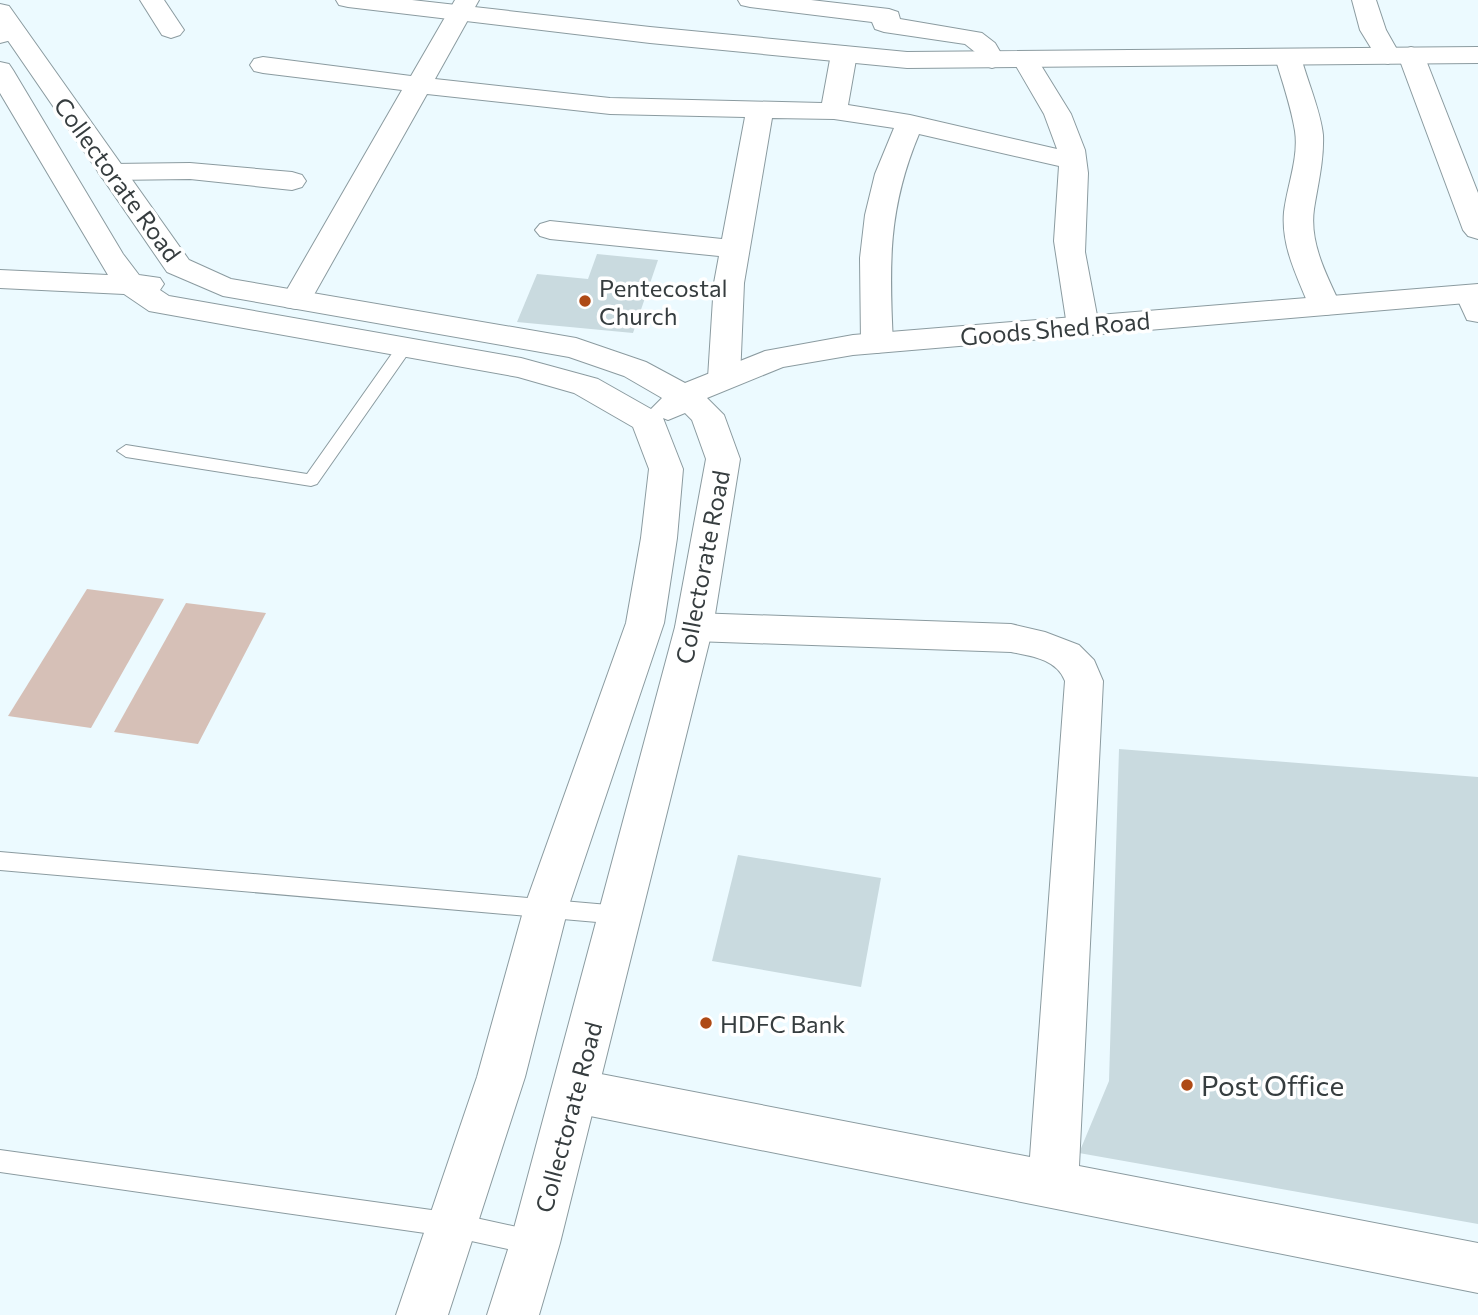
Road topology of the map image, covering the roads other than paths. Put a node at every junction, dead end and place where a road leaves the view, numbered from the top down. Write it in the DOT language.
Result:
graph roads {
  1 [pos="152,0"];
  2 [pos="348,0"];
  3 [pos="750,0"];
  4 [pos="1364,0"];
  5 [pos="463,6"];
  6 [pos="891,14"];
  7 [pos="4,26"];
  8 [pos="171,30"];
  9 [pos="854,55"];
  10 [pos="1399,55"];
  11 [pos="1478,55"];
  12 [pos="1288,57"];
  13 [pos="1025,59"];
  14 [pos="992,60"];
  15 [pos="263,65"];
  16 [pos="0,70"];
  17 [pos="418,83"];
  18 [pos="760,109"];
  19 [pos="834,111"];
  20 [pos="910,123"];
  21 [pos="1073,162"];
  22 [pos="112,172"];
  23 [pos="292,181"];
  24 [pos="550,230"];
  25 [pos="1478,230"];
  26 [pos="734,249"];
  27 [pos="203,278"];
  28 [pos="0,279"];
  29 [pos="131,285"];
  30 [pos="296,300"];
  31 [pos="1475,300"];
  32 [pos="1325,306"];
  33 [pos="1083,326"];
  34 [pos="877,343"];
  35 [pos="404,348"];
  36 [pos="724,379"];
  37 [pos="686,397"];
  38 [pos="648,421"];
  39 [pos="126,451"];
  40 [pos="694,627"];
  41 [pos="0,861"];
  42 [pos="546,908"];
  43 [pos="620,915"];
  44 [pos="575,1091"];
  45 [pos="0,1161"];
  46 [pos="1053,1185"];
  47 [pos="453,1225"];
  48 [pos="535,1243"];
  49 [pos="1478,1268"];
  50 [pos="422,1315"];
  51 [pos="513,1315"];
  1 -- 8 [label="street"];
  2 -- 5 [label="street"];
  3 -- 6 [label="street"];
  4 -- 10 [label="street"];
  5 -- 9 [label="street"];
  5 -- 17 [label="street"];
  6 -- 9 [label="street"];
  6 -- 14 [label="street"];
  7 -- 22 [label="street, Collectorate Road"];
  9 -- 14 [label="street"];
  9 -- 19 [label="street"];
  10 -- 11 [label="street"];
  10 -- 12 [label="street"];
  10 -- 25 [label="street"];
  12 -- 13 [label="street"];
  12 -- 32 [label="street"];
  13 -- 14 [label="street"];
  13 -- 21 [label="street"];
  15 -- 17 [label="street"];
  16 -- 29 [label="street, Collectorate Road"];
  17 -- 18 [label="street"];
  17 -- 30 [label="street"];
  18 -- 19 [label="street"];
  18 -- 26 [label="street"];
  19 -- 20 [label="street"];
  20 -- 21 [label="street"];
  20 -- 34 [label="street"];
  21 -- 33 [label="street"];
  22 -- 23 [label="street"];
  22 -- 27 [label="street, Collectorate Road"];
  24 -- 26 [label="street"];
  26 -- 36 [label="street"];
  27 -- 29 [label="street"];
  27 -- 30 [label="street, Collectorate Road"];
  28 -- 29 [label="street"];
  29 -- 35 [label="street, Collectorate Road"];
  30 -- 37 [label="street, Collectorate Road"];
  31 -- 32 [label="street, Goods Shed Road"];
  32 -- 33 [label="street, Goods Shed Road"];
  33 -- 34 [label="street, Goods Shed Road"];
  34 -- 36 [label="street, Goods Shed Road"];
  35 -- 38 [label="street, Collectorate Road"];
  35 -- 39 [label="lane"];
  36 -- 37 [label="street, Goods Shed Road"];
  37 -- 38 [label="street, Goods Shed Road"];
  37 -- 40 [label="street, Collectorate Road"];
  38 -- 42 [label="street, Collectorate Road"];
  40 -- 43 [label="street, Collectorate Road"];
  40 -- 46 [label="street"];
  41 -- 42 [label="lane"];
  42 -- 43 [label="lane"];
  42 -- 47 [label="street, Collectorate Road"];
  43 -- 44 [label="street, Collectorate Road"];
  44 -- 46 [label="street"];
  44 -- 48 [label="street, Collectorate Road"];
  45 -- 47 [label="lane"];
  46 -- 49 [label="street"];
  47 -- 48 [label="lane"];
  47 -- 50 [label="street, Collectorate Road"];
  48 -- 51 [label="street, Collectorate Road"];
}
